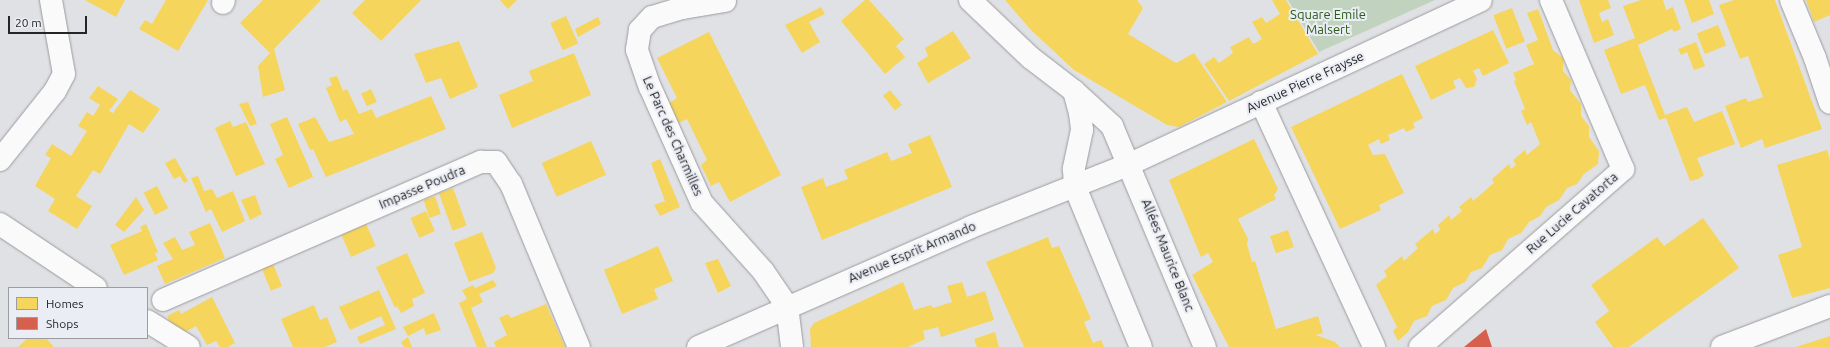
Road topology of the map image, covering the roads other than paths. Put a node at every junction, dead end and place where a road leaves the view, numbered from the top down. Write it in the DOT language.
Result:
graph roads {
  1 [pos="51,0"];
  2 [pos="725,0"];
  3 [pos="970,0"];
  4 [pos="1481,0"];
  5 [pos="1551,0"];
  6 [pos="1792,0"];
  7 [pos="1074,91"];
  8 [pos="1261,102"];
  9 [pos="1830,103"];
  10 [pos="0,160"];
  11 [pos="1130,164"];
  12 [pos="1075,187"];
  13 [pos="0,224"];
  14 [pos="94,287"];
  15 [pos="163,300"];
  16 [pos="787,306"];
  17 [pos="1830,306"];
  18 [pos="148,322"];
  19 [pos="189,347"];
  20 [pos="579,347"];
  21 [pos="698,347"];
  22 [pos="792,347"];
  23 [pos="1141,347"];
  24 [pos="1205,347"];
  25 [pos="1374,347"];
  26 [pos="1420,347"];
  27 [pos="1722,347"];
  1 -- 10 [label="street"];
  2 -- 16 [label="street, Le Parc des Charmilles"];
  3 -- 7 [label="street, Allées Maurice Blanc"];
  4 -- 8 [label="street, Avenue Pierre Fraysse"];
  5 -- 26 [label="street, Rue Lucie Cavatorta"];
  6 -- 9 [label="street"];
  7 -- 11 [label="street, Allées Maurice Blanc"];
  7 -- 12 [label="street"];
  8 -- 11 [label="street, Avenue Pierre Fraysse"];
  8 -- 25 [label="street"];
  11 -- 12 [label="street, Avenue Esprit Armando"];
  11 -- 24 [label="street, Allées Maurice Blanc"];
  12 -- 16 [label="street, Avenue Esprit Armando"];
  12 -- 23 [label="street"];
  13 -- 14 [label="street"];
  15 -- 20 [label="street, Impasse Poudra"];
  16 -- 21 [label="street, Avenue Esprit Armando"];
  16 -- 22 [label="street"];
  17 -- 27 [label="street"];
  18 -- 19 [label="street"];
}
